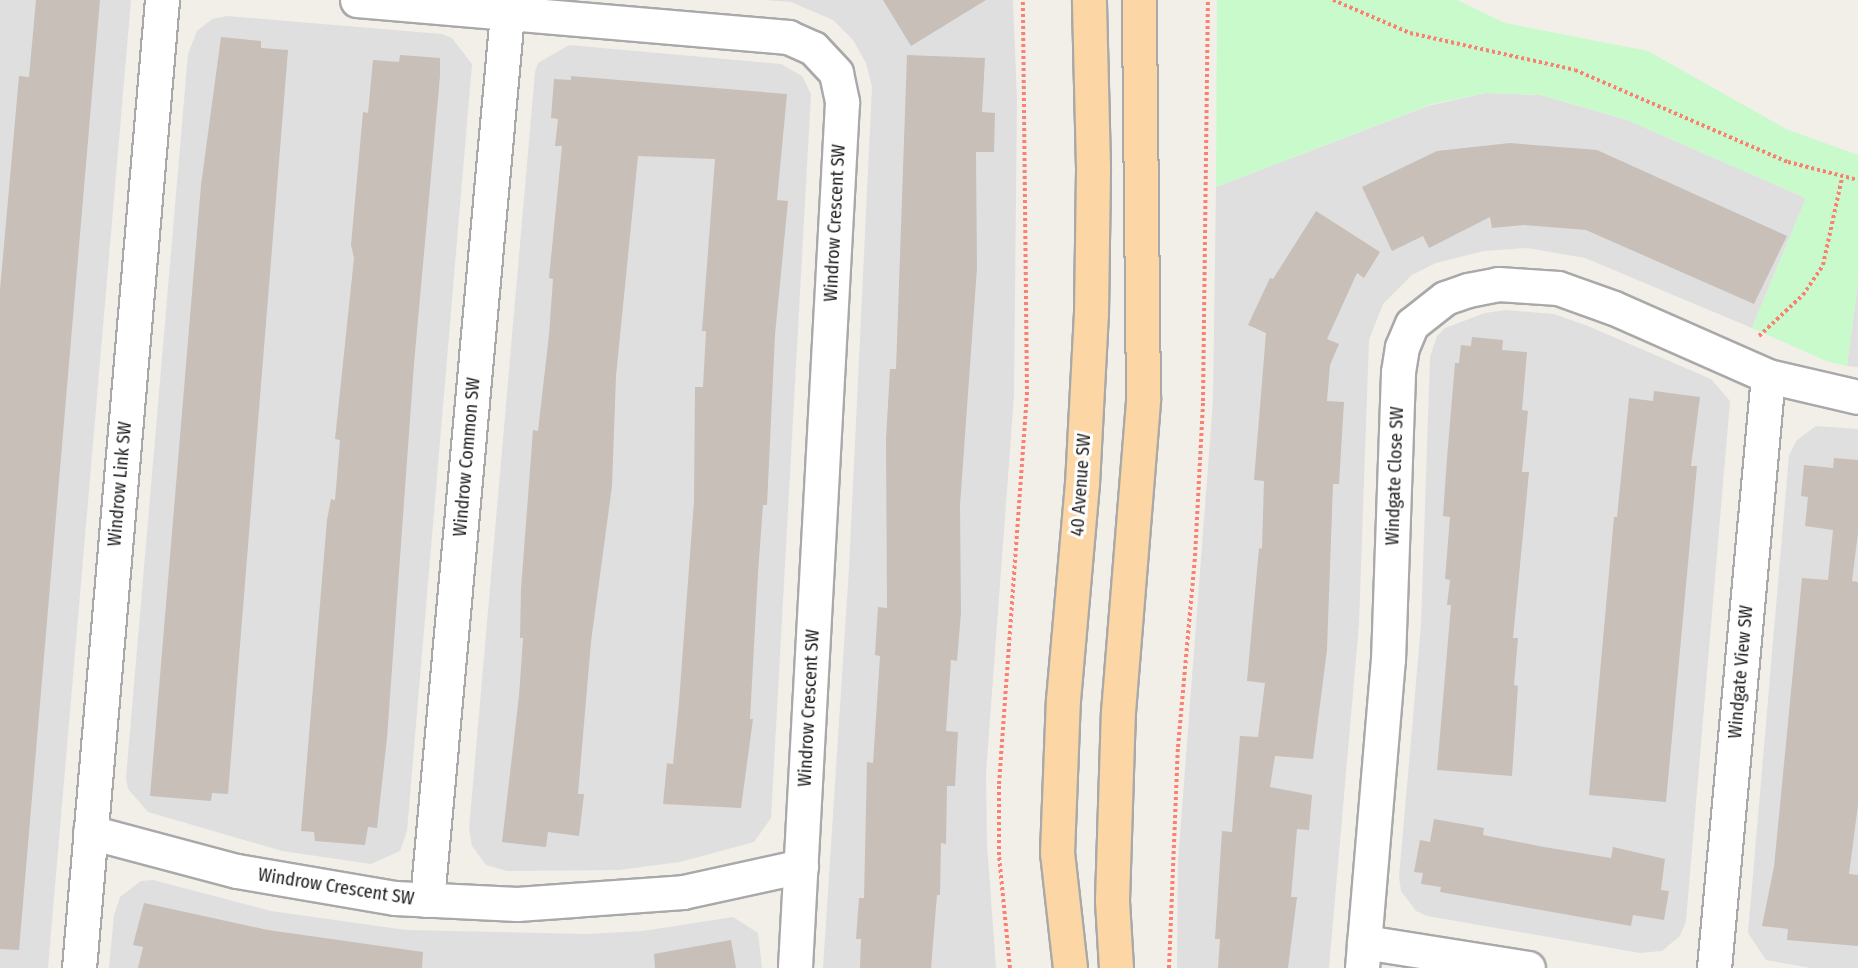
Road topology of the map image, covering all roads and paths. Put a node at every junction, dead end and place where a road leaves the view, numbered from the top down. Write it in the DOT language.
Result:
graph roads {
  1 [pos="162,0"];
  2 [pos="357,0"];
  3 [pos="1023,0"];
  4 [pos="1089,0"];
  5 [pos="1138,0"];
  6 [pos="1208,0"];
  7 [pos="1333,0"];
  8 [pos="507,14"];
  9 [pos="1842,178"];
  10 [pos="1858,180"];
  11 [pos="1734,359"];
  12 [pos="1768,376"];
  13 [pos="1858,397"];
  14 [pos="90,832"];
  15 [pos="801,866"];
  16 [pos="427,900"];
  17 [pos="1363,955"];
  18 [pos="79,968"];
  19 [pos="795,968"];
  20 [pos="1010,968"];
  21 [pos="1070,968"];
  22 [pos="1116,968"];
  23 [pos="1169,968"];
  24 [pos="1528,968"];
  25 [pos="1714,968"];
  1 -- 14 [label="street, Windrow Link SW"];
  2 -- 8 [label="street, Windrow Crescent SW"];
  3 -- 20 [label="path"];
  4 -- 21 [label="main road, 40 Avenue SW"];
  5 -- 22 [label="main road"];
  6 -- 23 [label="path"];
  7 -- 9 [label="path"];
  8 -- 15 [label="street, Windrow Crescent SW"];
  8 -- 16 [label="street, Windrow Common SW"];
  9 -- 10 [label="path"];
  9 -- 11 [label="path"];
  11 -- 12 [label="street, Windgate Close SW"];
  11 -- 17 [label="street, Windgate Close SW"];
  12 -- 13 [label="street, Windgate Close SW"];
  12 -- 25 [label="street, Windgate View SW"];
  14 -- 16 [label="street, Windrow Crescent SW"];
  14 -- 18 [label="street, Windrow Link SW"];
  15 -- 16 [label="street, Windrow Crescent SW"];
  15 -- 19 [label="street, Windrow Crescent SW"];
  17 -- 24 [label="street, Windgate Close SW"];
}
